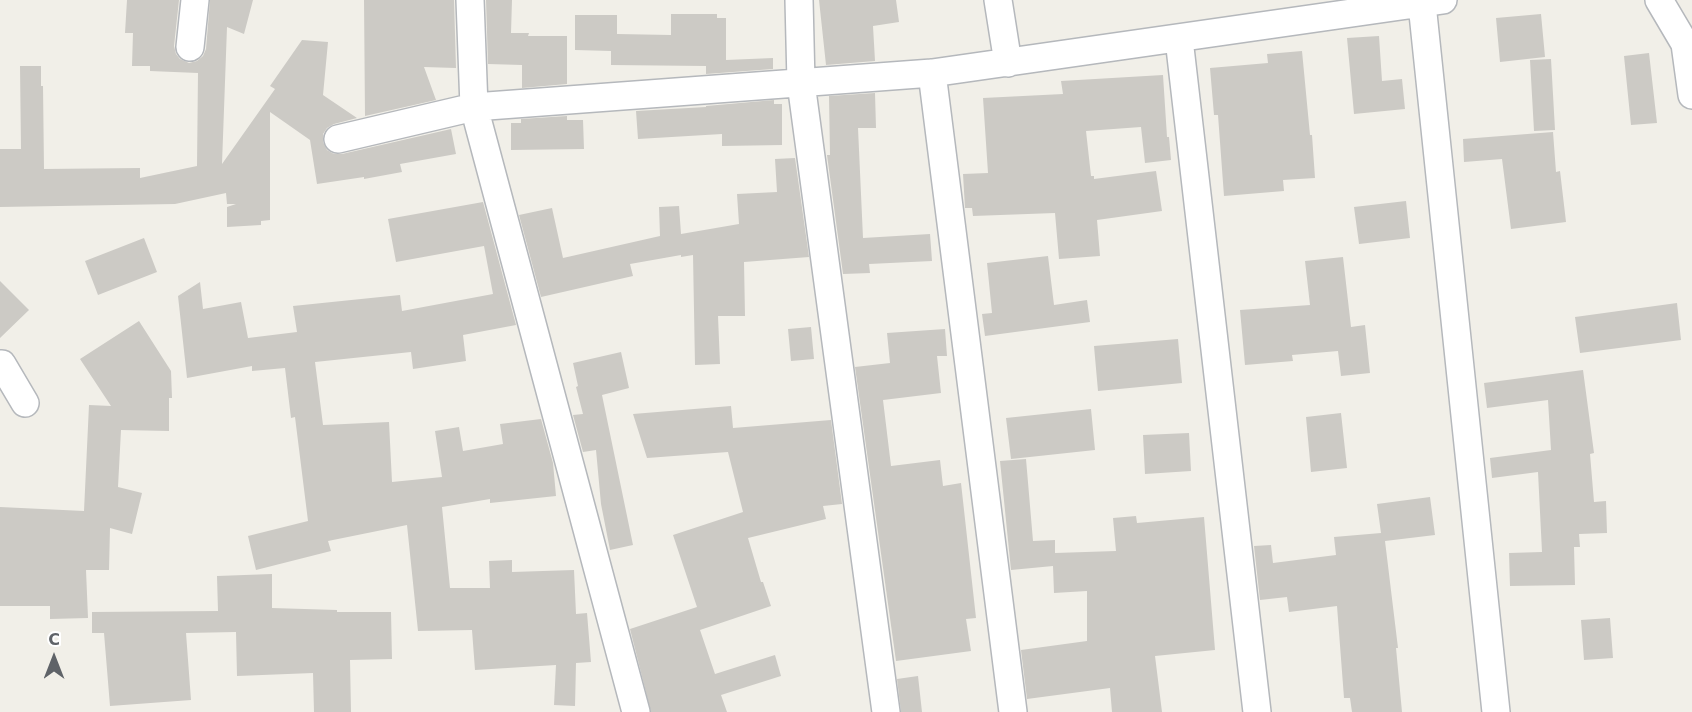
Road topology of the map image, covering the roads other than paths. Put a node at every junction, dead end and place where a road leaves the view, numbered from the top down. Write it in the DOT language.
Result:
graph roads {
  1 [pos="195,0"];
  2 [pos="470,0"];
  3 [pos="799,0"];
  4 [pos="998,0"];
  5 [pos="1659,0"];
  6 [pos="1433,2"];
  7 [pos="1179,39"];
  8 [pos="190,47"];
  9 [pos="1008,63"];
  10 [pos="932,73"];
  11 [pos="801,83"];
  12 [pos="1692,95"];
  13 [pos="474,107"];
  14 [pos="338,139"];
  15 [pos="0,364"];
  16 [pos="26,403"];
  17 [pos="636,712"];
  18 [pos="886,712"];
  19 [pos="1013,712"];
  20 [pos="1257,712"];
  21 [pos="1496,712"];
  1 -- 8 [label="street"];
  2 -- 13 [label="street"];
  3 -- 11 [label="street"];
  4 -- 9 [label="street"];
  5 -- 12 [label="street"];
  6 -- 7 [label="street"];
  6 -- 21 [label="street"];
  7 -- 9 [label="street"];
  7 -- 20 [label="street"];
  9 -- 10 [label="street"];
  10 -- 11 [label="street"];
  10 -- 19 [label="street"];
  11 -- 13 [label="street"];
  11 -- 18 [label="street"];
  13 -- 14 [label="street"];
  13 -- 17 [label="street"];
  15 -- 16 [label="street"];
}
